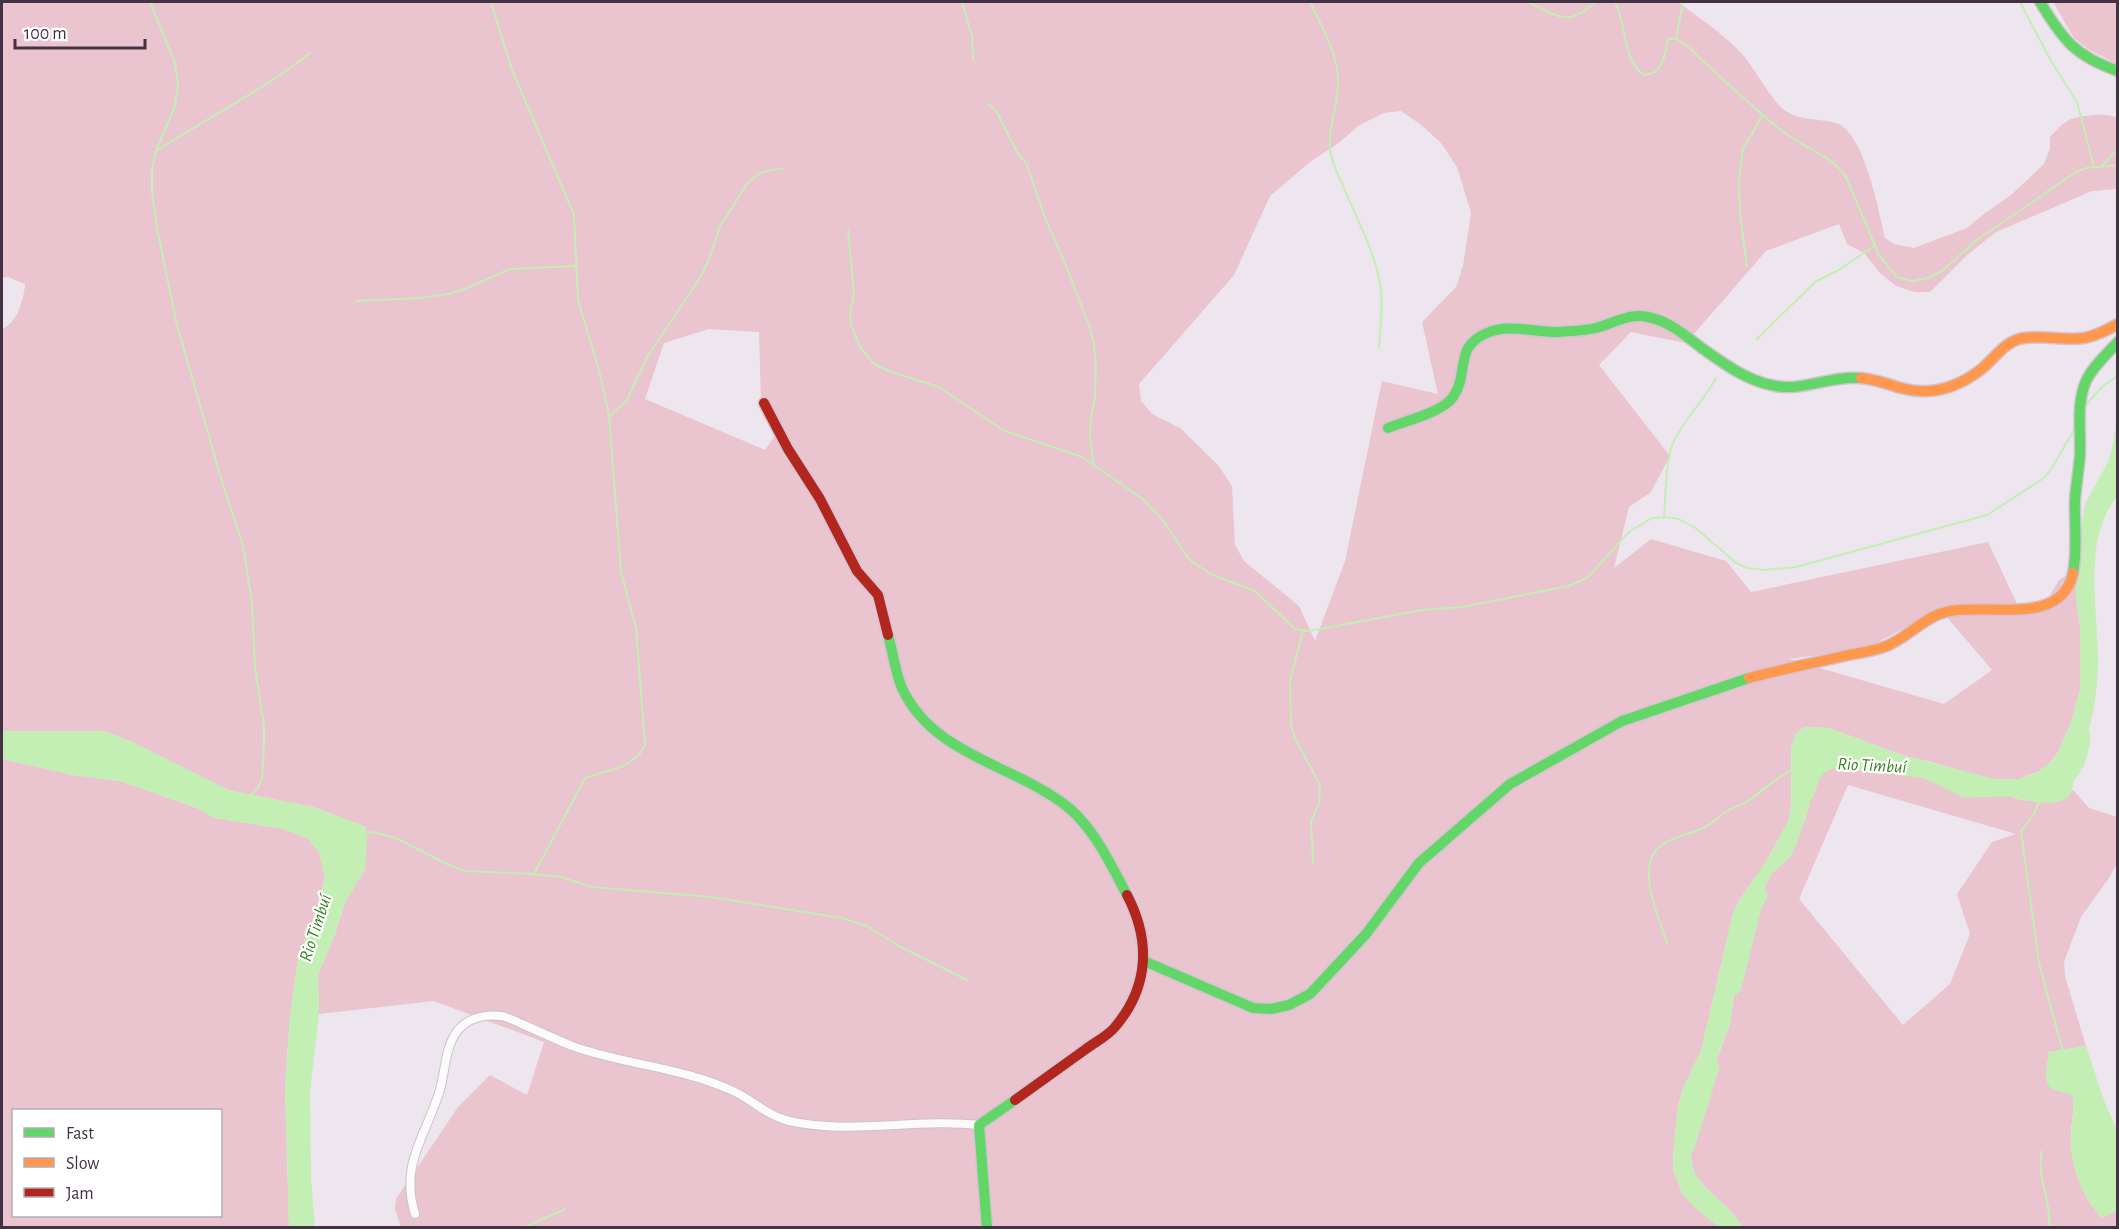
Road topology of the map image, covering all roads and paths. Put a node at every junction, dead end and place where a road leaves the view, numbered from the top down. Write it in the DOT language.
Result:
graph roads {
  1 [pos="2040,2"];
  2 [pos="2118,71"];
  3 [pos="2118,324"];
  4 [pos="2118,342"];
  5 [pos="764,403"];
  6 [pos="1388,428"];
  7 [pos="1144,961"];
  8 [pos="979,1125"];
  9 [pos="415,1214"];
  10 [pos="987,1227"];
  1 -- 2 [label="street"];
  3 -- 6 [label="street"];
  4 -- 7 [label="street"];
  5 -- 7 [label="street"];
  7 -- 8 [label="street"];
  8 -- 9 [label="street"];
  8 -- 10 [label="street"];
}
